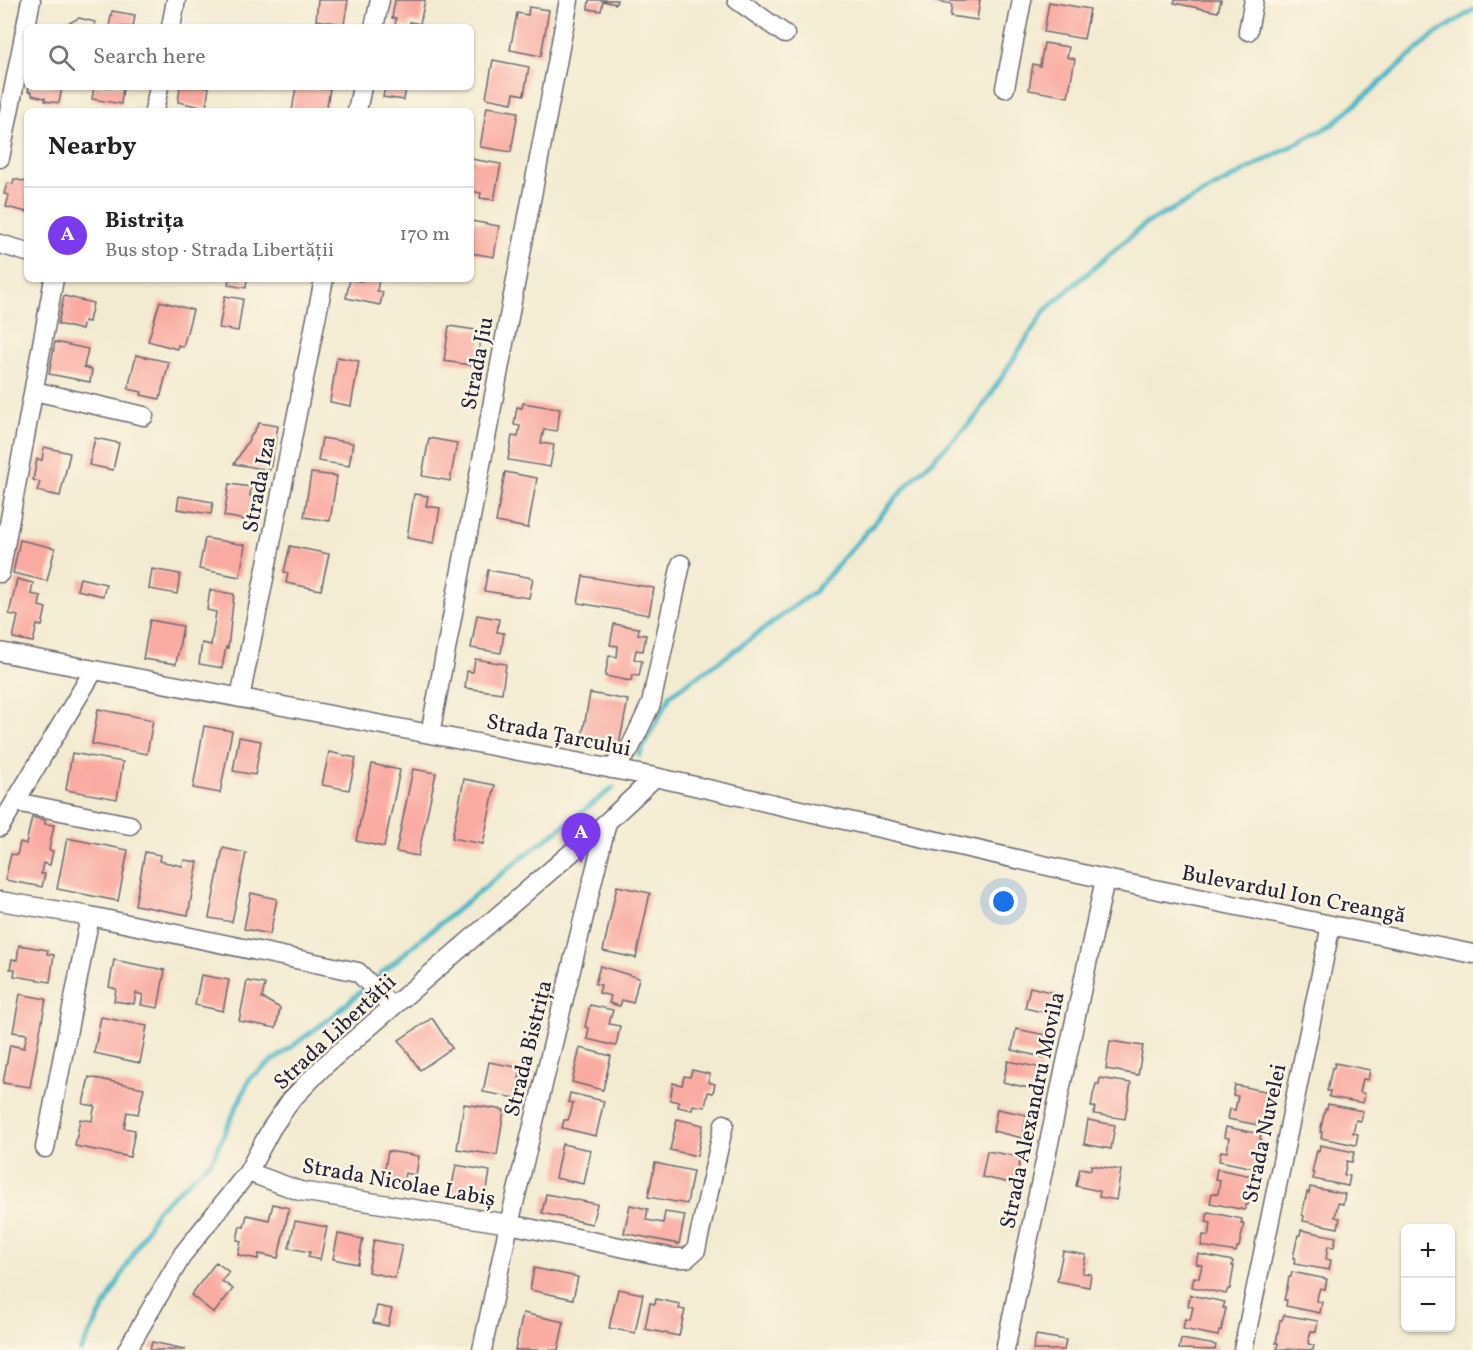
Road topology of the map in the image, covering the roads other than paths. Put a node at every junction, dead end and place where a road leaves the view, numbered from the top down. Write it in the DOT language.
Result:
graph roads {
  1 [pos="31,0"];
  2 [pos="176,0"];
  3 [pos="380,0"];
  4 [pos="569,0"];
  5 [pos="737,0"];
  6 [pos="1022,0"];
  7 [pos="1254,0"];
  8 [pos="26,24"];
  9 [pos="172,24"];
  10 [pos="375,24"];
  11 [pos="1248,31"];
  12 [pos="785,34"];
  13 [pos="24,36"];
  14 [pos="1005,88"];
  15 [pos="158,90"];
  16 [pos="361,90"];
  17 [pos="155,108"];
  18 [pos="358,108"];
  19 [pos="0,158"];
  20 [pos="0,244"];
  21 [pos="24,251"];
  22 [pos="53,282"];
  23 [pos="323,282"];
  24 [pos="34,391"];
  25 [pos="144,416"];
  26 [pos="681,564"];
  27 [pos="0,573"];
  28 [pos="0,652"];
  29 [pos="94,670"];
  30 [pos="240,698"];
  31 [pos="430,734"];
  32 [pos="611,769"];
  33 [pos="655,777"];
  34 [pos="16,802"];
  35 [pos="607,822"];
  36 [pos="130,825"];
  37 [pos="0,827"];
  38 [pos="1105,879"];
  39 [pos="0,901"];
  40 [pos="90,916"];
  41 [pos="1330,925"];
  42 [pos="1473,954"];
  43 [pos="392,1007"];
  44 [pos="724,1124"];
  45 [pos="45,1148"];
  46 [pos="248,1172"];
  47 [pos="509,1224"];
  48 [pos="127,1350"];
  49 [pos="482,1350"];
  50 [pos="1005,1350"];
  51 [pos="1243,1350"];
  1 -- 8 [label="street"];
  2 -- 9 [label="street"];
  3 -- 10 [label="street"];
  4 -- 31 [label="street, Strada Jiu"];
  5 -- 12 [label="street"];
  6 -- 14 [label="street"];
  7 -- 11 [label="street"];
  13 -- 19 [label="street"];
  15 -- 17 [label="street"];
  16 -- 18 [label="street"];
  20 -- 21 [label="street"];
  22 -- 24 [label="street"];
  23 -- 30 [label="street, Strada Iza"];
  24 -- 25 [label="street"];
  24 -- 27 [label="street"];
  26 -- 32 [label="street"];
  28 -- 29 [label="street, Strada Țarcului"];
  29 -- 30 [label="street, Strada Țarcului"];
  29 -- 34 [label="street"];
  30 -- 31 [label="street, Strada Țarcului"];
  31 -- 32 [label="street, Strada Țarcului"];
  32 -- 33 [label="street, Strada Țarcului"];
  33 -- 35 [label="street"];
  33 -- 38 [label="street, Strada Țarcului"];
  34 -- 36 [label="street"];
  34 -- 37 [label="street"];
  35 -- 43 [label="street, Strada Libertății"];
  35 -- 47 [label="street, Strada Bistrița"];
  38 -- 41 [label="street, Bulevardul Ion Creangă"];
  38 -- 50 [label="street, Strada Alexandru Movila"];
  39 -- 40 [label="street"];
  40 -- 43 [label="street"];
  40 -- 45 [label="street"];
  41 -- 42 [label="street, Bulevardul Ion Creangă"];
  41 -- 51 [label="street, Strada Nuvelei"];
  43 -- 46 [label="street, Strada Libertății"];
  44 -- 47 [label="street, Strada Nicolae Labiș"];
  46 -- 47 [label="street, Strada Nicolae Labiș"];
  46 -- 48 [label="street, Strada Libertății"];
  47 -- 49 [label="street, Strada Bistrița"];
}
